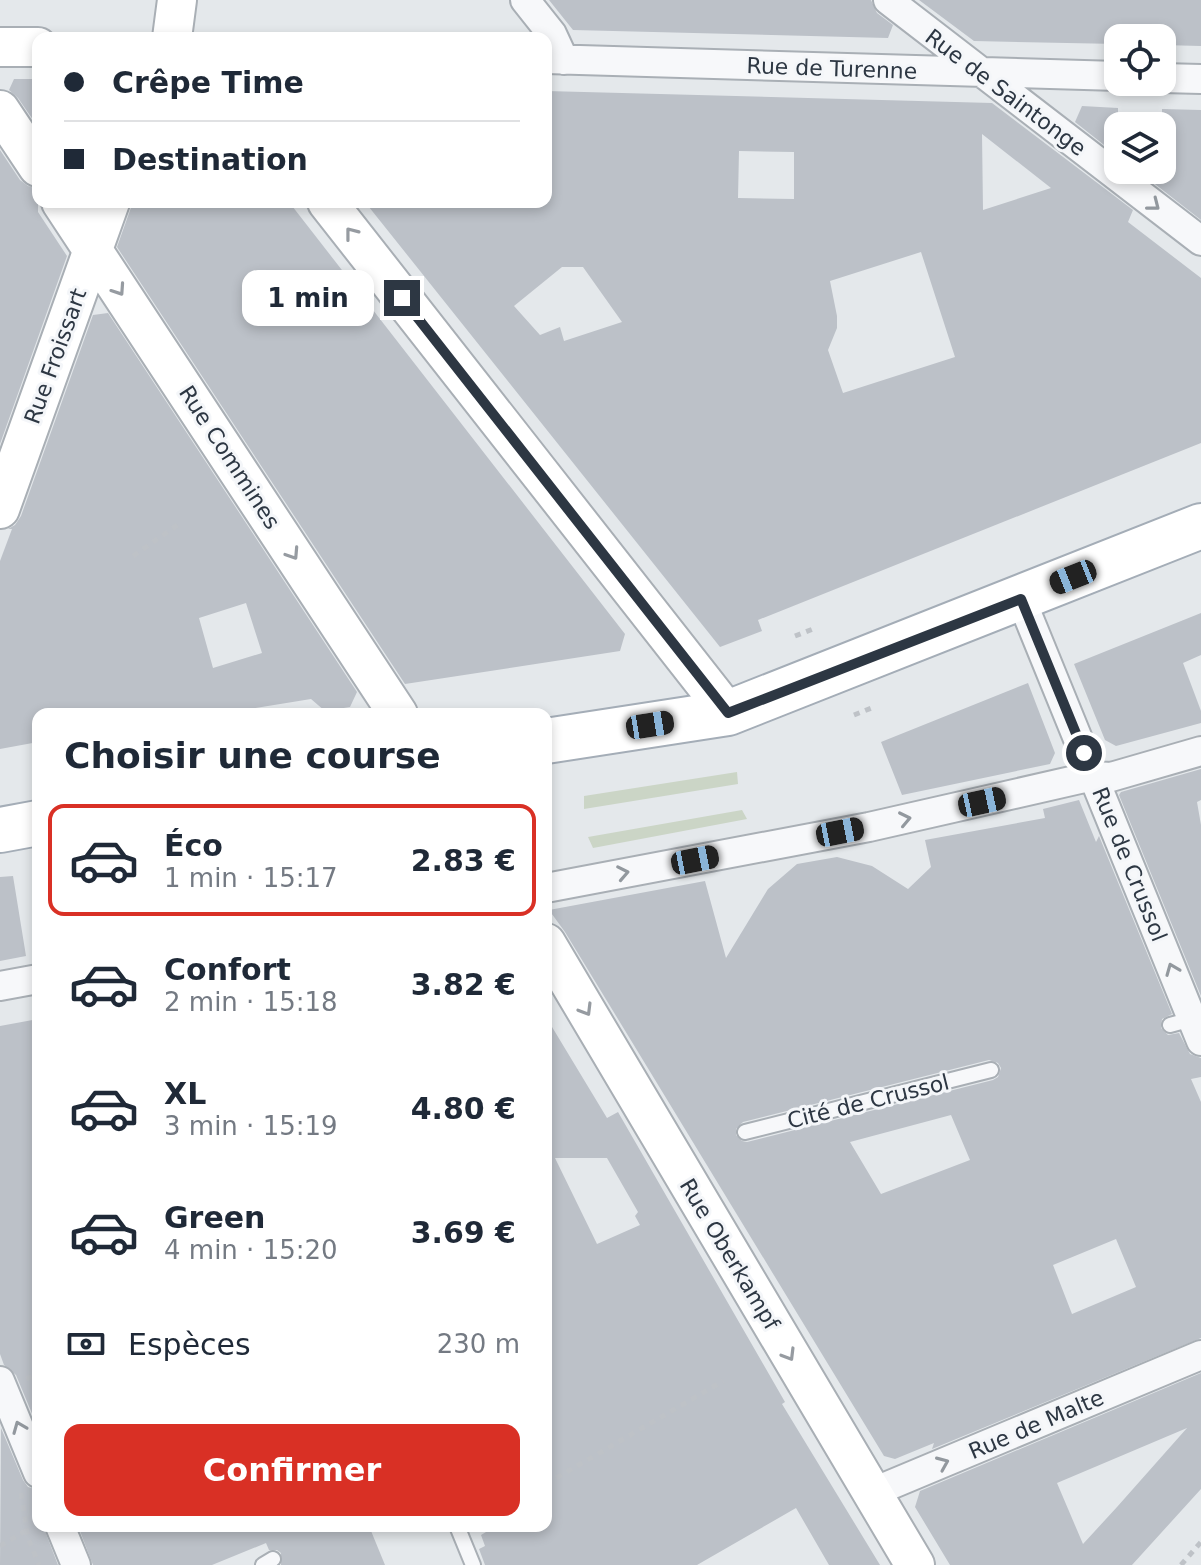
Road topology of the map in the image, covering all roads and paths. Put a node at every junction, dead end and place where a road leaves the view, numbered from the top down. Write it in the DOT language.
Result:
graph roads {
  1 [pos="162,0"];
  2 [pos="177,0"];
  3 [pos="525,0"];
  4 [pos="888,0"];
  5 [pos="170,32"];
  6 [pos="172,32"];
  7 [pos="550,32"];
  8 [pos="552,34"];
  9 [pos="0,47"];
  10 [pos="32,47"];
  11 [pos="555,59"];
  12 [pos="981,72"];
  13 [pos="1104,76"];
  14 [pos="1176,78"];
  15 [pos="1201,79"];
  16 [pos="0,110"];
  17 [pos="32,158"];
  18 [pos="65,208"];
  19 [pos="108,208"];
  20 [pos="332,208"];
  21 [pos="1201,241"];
  22 [pos="92,251"];
  23 [pos="0,509"];
  24 [pos="179,524"];
  25 [pos="1201,526"];
  26 [pos="133,556"];
  27 [pos="1021,599"];
  28 [pos="813,629"];
  29 [pos="795,636"];
  30 [pos="874,707"];
  31 [pos="394,708"];
  32 [pos="728,713"];
  33 [pos="854,715"];
  34 [pos="552,740"];
  35 [pos="1201,751"];
  36 [pos="1093,776"];
  37 [pos="32,824"];
  38 [pos="0,830"];
  39 [pos="552,887"];
  40 [pos="552,953"];
  41 [pos="32,980"];
  42 [pos="0,986"];
  43 [pos="1188,1028"];
  44 [pos="991,1070"];
  45 [pos="745,1132"];
  46 [pos="1201,1355"];
  47 [pos="0,1381"];
  48 [pos="723,1381"];
  49 [pos="32,1458"];
  50 [pos="32,1463"];
  51 [pos="552,1481"];
  52 [pos="871,1493"];
  53 [pos="27,1530"];
  54 [pos="62,1532"];
  55 [pos="459,1532"];
  56 [pos="1201,1542"];
  57 [pos="0,1546"];
  58 [pos="39,1565"];
  59 [pos="76,1565"];
  60 [pos="473,1565"];
  61 [pos="915,1565"];
  62 [pos="1181,1565"];
  1 -- 5 [label="street"];
  2 -- 6 [label="street"];
  3 -- 7 [label="street"];
  4 -- 12 [label="street, Rue de Saintonge"];
  8 -- 11 [label="street"];
  9 -- 10 [label="street"];
  11 -- 12 [label="street, Rue de Turenne"];
  12 -- 13 [label="street, Rue de Turenne"];
  12 -- 21 [label="street, Rue de Saintonge, one-way"];
  14 -- 15 [label="street"];
  16 -- 17 [label="street"];
  18 -- 22 [label="street, Rue Commines"];
  19 -- 22 [label="street, Rue Froissart"];
  32 -- 20 [label="street, one-way"];
  22 -- 23 [label="street, Rue Froissart"];
  22 -- 31 [label="street, Rue Commines, one-way"];
  24 -- 26 [label="path"];
  25 -- 27 [label="main road"];
  27 -- 32 [label="main road"];
  27 -- 36 [label="street, Rue de Crussol"];
  28 -- 29 [label="path"];
  30 -- 33 [label="path"];
  32 -- 34 [label="main road"];
  35 -- 36 [label="street"];
  39 -- 36 [label="street, one-way"];
  43 -- 36 [label="street, Rue de Crussol, one-way"];
  37 -- 38 [label="main road"];
  40 -- 52 [label="street, Rue Oberkampf, one-way"];
  41 -- 42 [label="street"];
  44 -- 45 [label="lane, Cité de Crussol"];
  52 -- 46 [label="street, Rue de Malte, one-way"];
  49 -- 47 [label="street, one-way"];
  48 -- 51 [label="path"];
  50 -- 53 [label="path"];
  52 -- 61 [label="street, Rue Oberkampf"];
  53 -- 57 [label="path"];
  53 -- 58 [label="path"];
  54 -- 59 [label="street"];
  55 -- 60 [label="lane"];
  56 -- 62 [label="path"];
}
